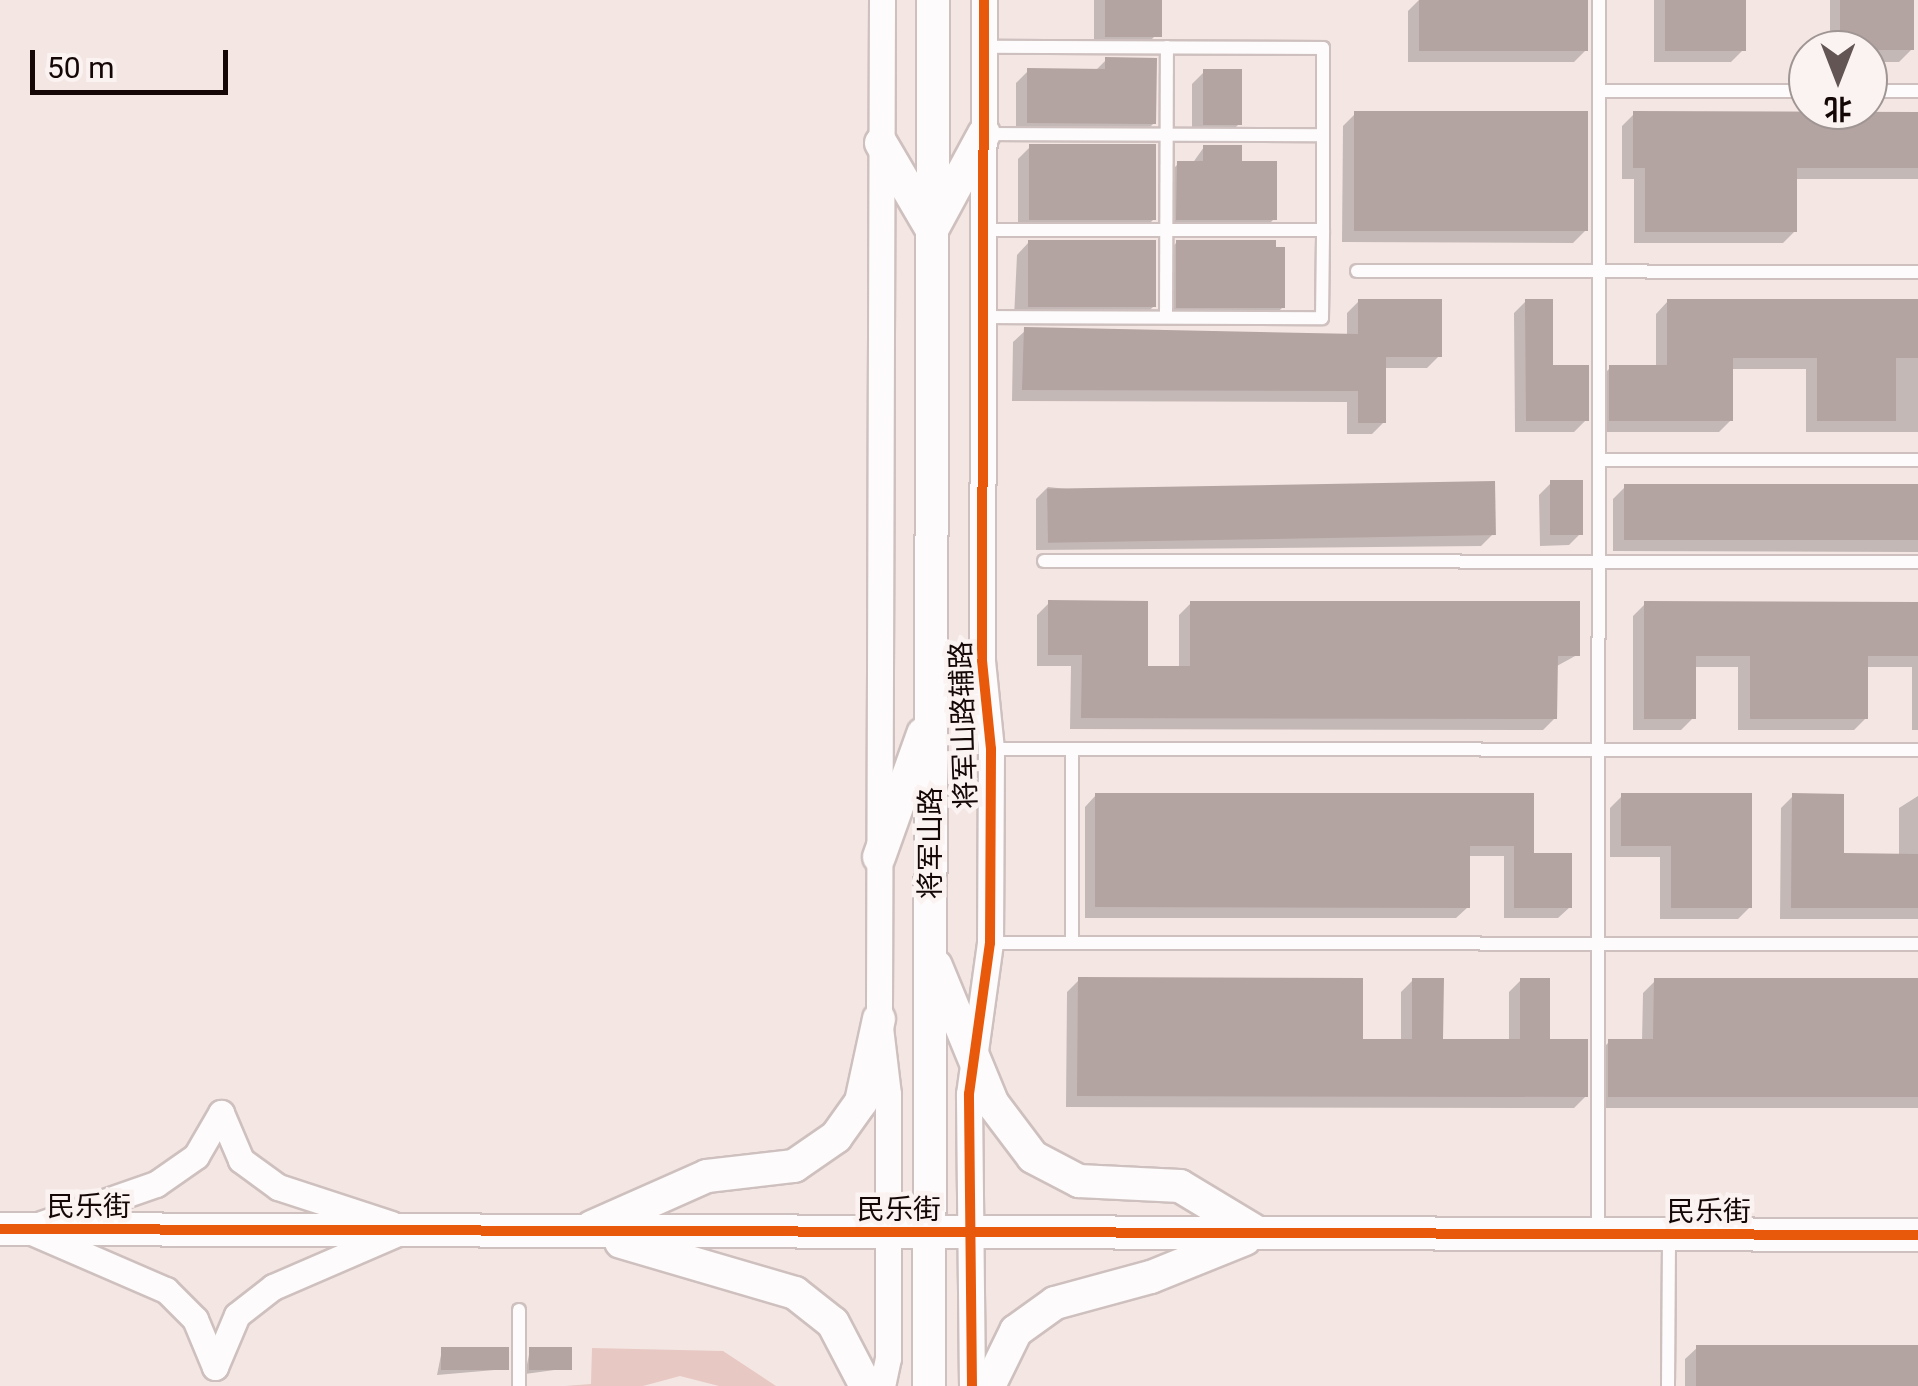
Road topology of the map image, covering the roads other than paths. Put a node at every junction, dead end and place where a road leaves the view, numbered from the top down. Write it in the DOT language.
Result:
graph roads {
  1 [pos="882,0"];
  2 [pos="933,0"];
  3 [pos="984,0"];
  4 [pos="1599,0"];
  5 [pos="984,47"];
  6 [pos="1167,48"];
  7 [pos="1599,91"];
  8 [pos="1788,91"];
  9 [pos="1888,91"];
  10 [pos="1918,91"];
  11 [pos="984,134"];
  12 [pos="1167,135"];
  13 [pos="1323,135"];
  14 [pos="881,143"];
  15 [pos="932,230"];
  16 [pos="983,230"];
  17 [pos="1167,230"];
  18 [pos="1323,230"];
  19 [pos="1357,271"];
  20 [pos="1599,272"];
  21 [pos="1918,272"];
  22 [pos="983,317"];
  23 [pos="1166,317"];
  24 [pos="1599,460"];
  25 [pos="1918,460"];
  26 [pos="1044,561"];
  27 [pos="1598,562"];
  28 [pos="1918,562"];
  29 [pos="931,711"];
  30 [pos="990,749"];
  31 [pos="1072,749"];
  32 [pos="1598,750"];
  33 [pos="1918,750"];
  34 [pos="879,856"];
  35 [pos="990,942"];
  36 [pos="1072,942"];
  37 [pos="1598,944"];
  38 [pos="1918,944"];
  39 [pos="930,952"];
  40 [pos="879,1018"];
  41 [pos="974,1058"];
  42 [pos="13,1229"];
  43 [pos="407,1230"];
  44 [pos="584,1231"];
  45 [pos="888,1232"];
  46 [pos="930,1232"];
  47 [pos="969,1232"];
  48 [pos="1258,1233"];
  49 [pos="1598,1234"];
  50 [pos="1669,1234"];
  51 [pos="1918,1235"];
  52 [pos="519,1310"];
  53 [pos="215,1377"];
  54 [pos="519,1386"];
  55 [pos="866,1386"];
  56 [pos="882,1386"];
  57 [pos="929,1386"];
  58 [pos="972,1386"];
  59 [pos="989,1386"];
  60 [pos="1668,1386"];
  1 -- 14 [label="street"];
  2 -- 15 [label="street, 将军山路"];
  3 -- 5 [label="street, 将军山路辅路"];
  4 -- 7 [label="lane"];
  5 -- 6 [label="lane"];
  5 -- 11 [label="street, 将军山路辅路"];
  6 -- 12 [label="lane"];
  6 -- 13 [label="lane"];
  7 -- 8 [label="lane"];
  7 -- 20 [label="lane"];
  9 -- 10 [label="lane"];
  11 -- 12 [label="lane"];
  11 -- 15 [label="street"];
  11 -- 16 [label="street, 将军山路辅路"];
  12 -- 13 [label="lane"];
  12 -- 17 [label="lane"];
  13 -- 18 [label="lane"];
  14 -- 15 [label="street"];
  14 -- 34 [label="street"];
  15 -- 29 [label="street, 将军山路"];
  16 -- 17 [label="lane"];
  16 -- 22 [label="street, 将军山路辅路"];
  17 -- 18 [label="lane"];
  17 -- 23 [label="lane"];
  18 -- 23 [label="lane"];
  19 -- 20 [label="lane"];
  20 -- 21 [label="lane"];
  20 -- 24 [label="lane"];
  22 -- 23 [label="lane"];
  22 -- 30 [label="street, 将军山路辅路"];
  24 -- 25 [label="lane"];
  24 -- 27 [label="lane"];
  26 -- 27 [label="lane"];
  27 -- 28 [label="lane"];
  27 -- 32 [label="lane"];
  29 -- 34 [label="street"];
  29 -- 39 [label="street, 将军山路"];
  30 -- 31 [label="lane"];
  30 -- 35 [label="street, 将军山路辅路"];
  31 -- 32 [label="lane"];
  31 -- 36 [label="lane"];
  32 -- 33 [label="lane"];
  32 -- 37 [label="lane"];
  34 -- 40 [label="street"];
  35 -- 36 [label="lane"];
  35 -- 41 [label="street, 将军山路辅路"];
  36 -- 37 [label="lane"];
  37 -- 38 [label="lane"];
  37 -- 49 [label="lane"];
  39 -- 41 [label="street"];
  39 -- 46 [label="street, 将军山路"];
  40 -- 44 [label="street"];
  40 -- 45 [label="street"];
  41 -- 47 [label="street, 将军山路辅路"];
  41 -- 48 [label="street"];
  42 -- 43 [label="street, 民乐街"];
  42 -- 43 [label="street"];
  42 -- 53 [label="street"];
  43 -- 44 [label="street, 民乐街"];
  43 -- 53 [label="street"];
  44 -- 45 [label="street, 民乐街"];
  44 -- 55 [label="street"];
  45 -- 46 [label="street, 民乐街"];
  45 -- 56 [label="street"];
  46 -- 47 [label="street, 民乐街"];
  46 -- 57 [label="street, 将军山路"];
  47 -- 48 [label="street, 民乐街"];
  47 -- 58 [label="street, 将军山路辅路"];
  48 -- 49 [label="street, 民乐街"];
  48 -- 59 [label="street"];
  49 -- 50 [label="street, 民乐街"];
  50 -- 51 [label="street, 民乐街"];
  50 -- 60 [label="lane"];
  52 -- 54 [label="lane"];
}
